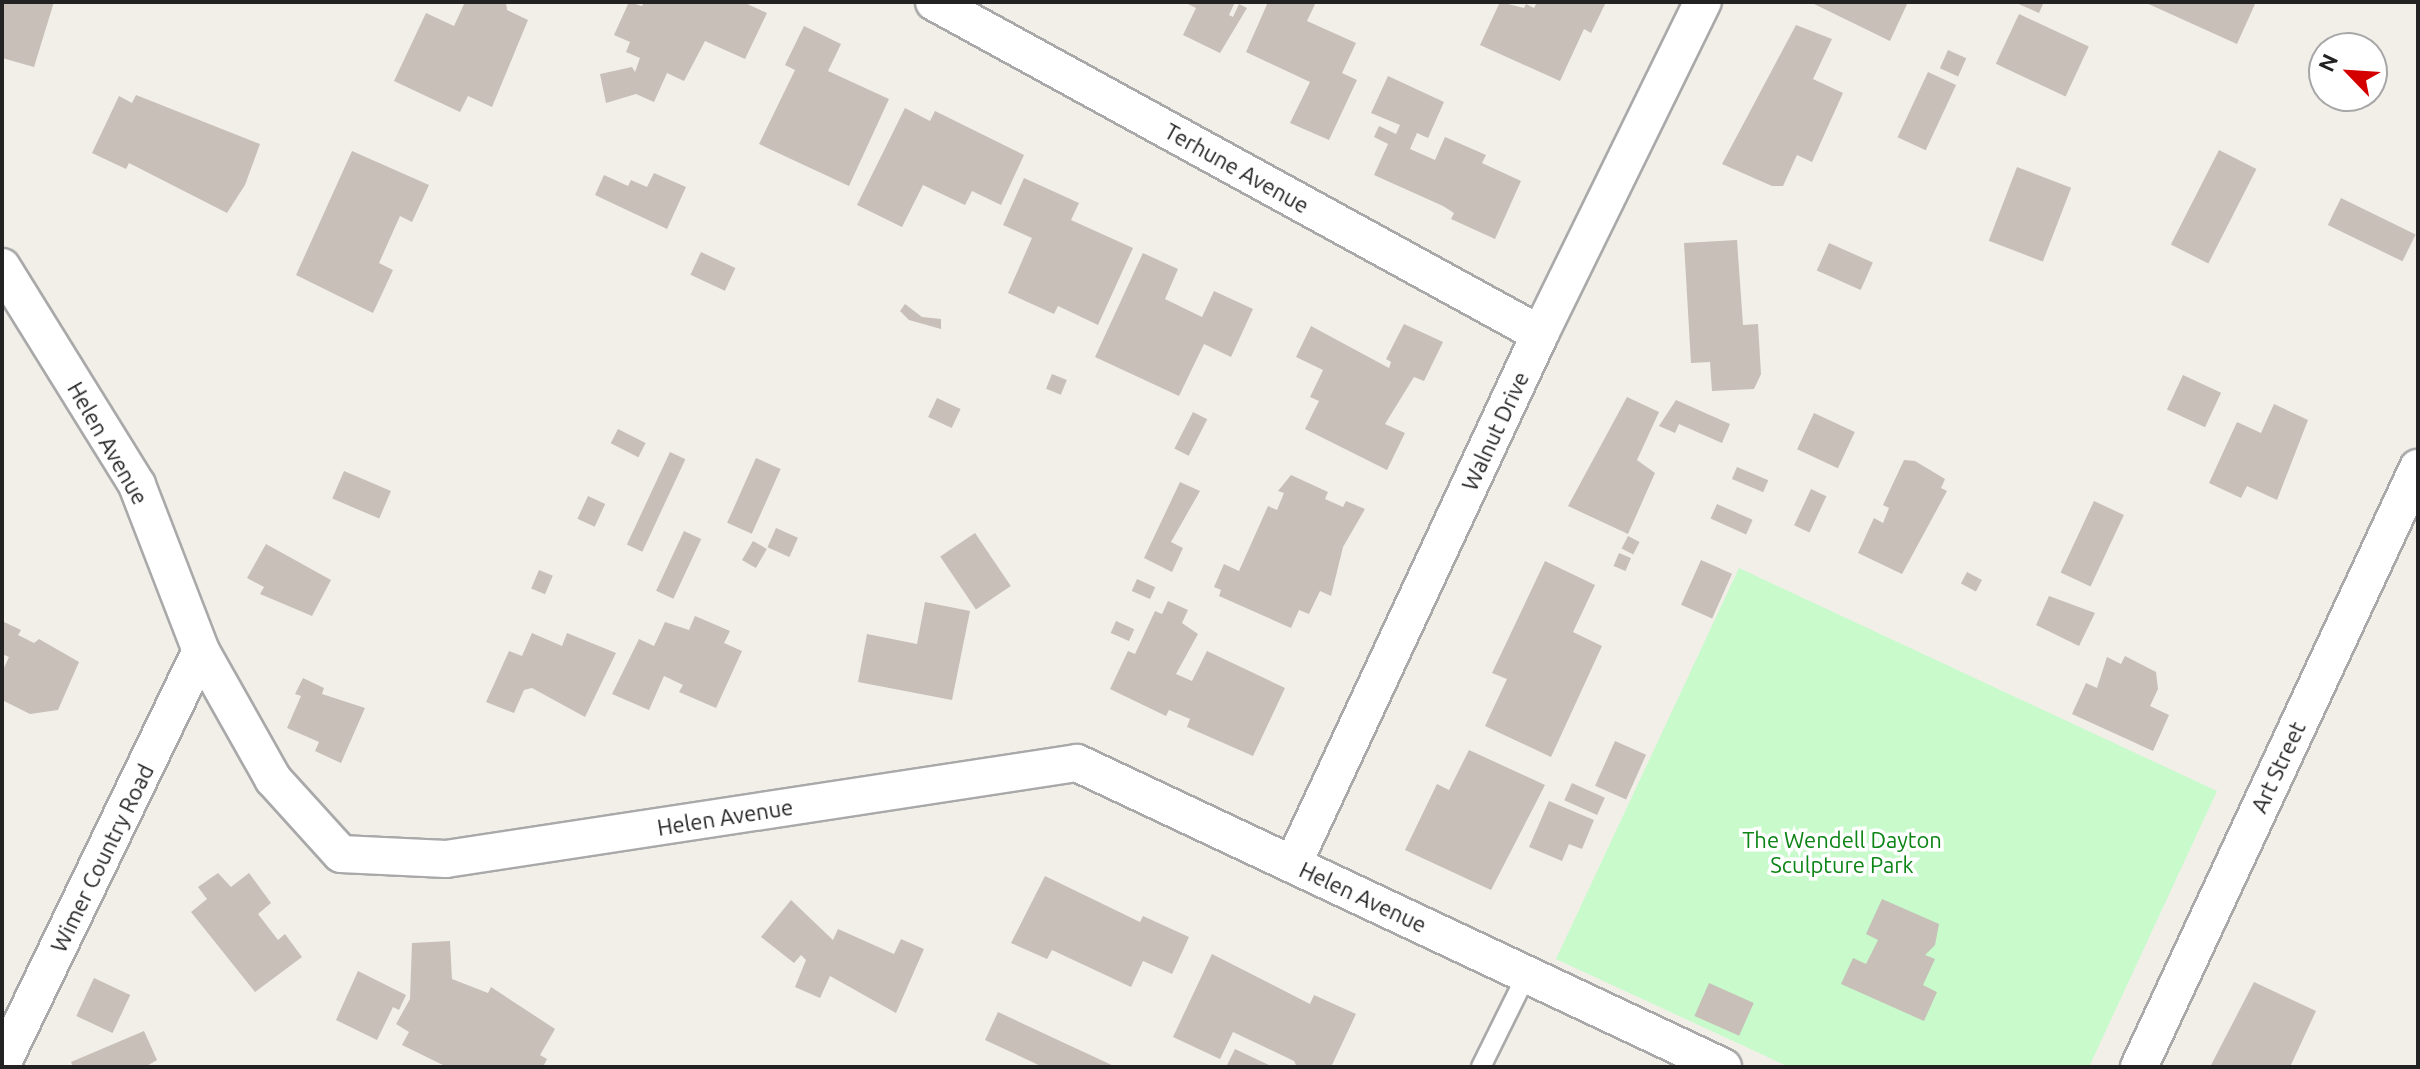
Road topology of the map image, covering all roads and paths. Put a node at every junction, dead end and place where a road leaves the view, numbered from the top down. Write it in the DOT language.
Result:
graph roads {
  1 [pos="934,2"];
  2 [pos="1703,2"];
  3 [pos="2,267"];
  4 [pos="1540,334"];
  5 [pos="2418,468"];
  6 [pos="201,651"];
  7 [pos="1293,864"];
  8 [pos="1527,974"];
  9 [pos="2,1064"];
  10 [pos="1481,1067"];
  11 [pos="1723,1067"];
  12 [pos="2139,1067"];
  1 -- 4 [label="street, Terhune Avenue"];
  2 -- 4 [label="street, Walnut Drive"];
  3 -- 6 [label="street, Helen Avenue"];
  4 -- 7 [label="street, Walnut Drive"];
  5 -- 12 [label="street, Art Street"];
  6 -- 7 [label="street, Helen Avenue"];
  6 -- 9 [label="street, Wimer Country Road"];
  7 -- 8 [label="street, Helen Avenue"];
  8 -- 10 [label="lane"];
  8 -- 11 [label="street, Helen Avenue"];
}
